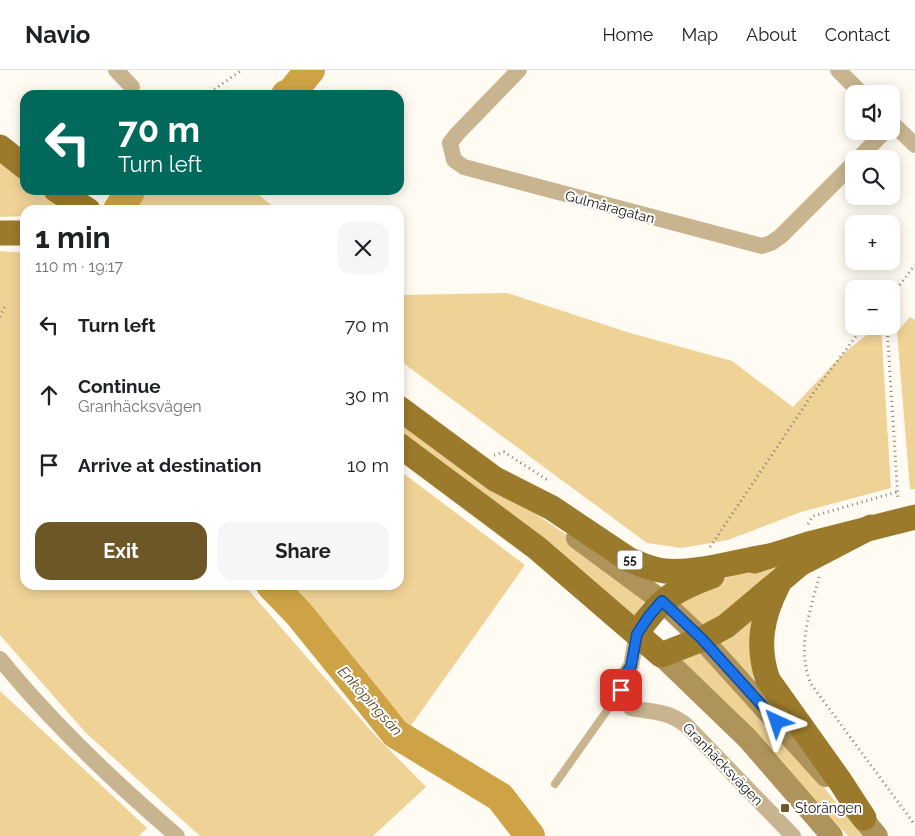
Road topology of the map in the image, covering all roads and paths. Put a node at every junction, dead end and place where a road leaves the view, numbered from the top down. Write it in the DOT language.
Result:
graph roads {
  1 [pos="116,70"];
  2 [pos="242,70"];
  3 [pos="519,70"];
  4 [pos="838,70"];
  5 [pos="853,85"];
  6 [pos="132,87"];
  7 [pos="213,90"];
  8 [pos="900,133"];
  9 [pos="876,140"];
  10 [pos="915,145"];
  11 [pos="0,147"];
  12 [pos="866,150"];
  13 [pos="20,163"];
  14 [pos="845,172"];
  15 [pos="64,195"];
  16 [pos="79,205"];
  17 [pos="0,233"];
  18 [pos="20,233"];
  19 [pos="915,266"];
  20 [pos="900,285"];
  21 [pos="6,304"];
  22 [pos="0,317"];
  23 [pos="857,335"];
  24 [pos="888,335"];
  25 [pos="404,409"];
  26 [pos="404,449"];
  27 [pos="508,487"];
  28 [pos="897,492"];
  29 [pos="908,519"];
  30 [pos="703,549"];
  31 [pos="815,549"];
  32 [pos="769,556"];
  33 [pos="780,581"];
  34 [pos="662,601"];
  35 [pos="637,634"];
  36 [pos="702,639"];
  37 [pos="661,655"];
  38 [pos="0,659"];
  39 [pos="631,666"];
  40 [pos="621,690"];
  41 [pos="555,784"];
  42 [pos="915,825"];
  43 [pos="870,827"];
  44 [pos="177,836"];
  45 [pos="793,836"];
  46 [pos="832,836"];
  1 -- 6 [label="street"];
  2 -- 7 [label="path"];
  3 -- 14 [label="street, Gulmåragatan"];
  4 -- 5 [label="street"];
  8 -- 10 [label="street"];
  9 -- 12 [label="street"];
  11 -- 13 [label="main road"];
  15 -- 16 [label="main road"];
  17 -- 18 [label="main road"];
  19 -- 20 [label="path"];
  21 -- 22 [label="path"];
  23 -- 30 [label="path"];
  24 -- 28 [label="path"];
  25 -- 27 [label="main road, 55"];
  26 -- 35 [label="main road"];
  27 -- 32 [label="main road, 55"];
  27 -- 34 [label="main road"];
  28 -- 29 [label="path"];
  28 -- 31 [label="path"];
  29 -- 31 [label="main road, 55"];
  31 -- 32 [label="main road, 55"];
  31 -- 33 [label="main road, 55"];
  31 -- 42 [label="path"];
  32 -- 34 [label="main road"];
  33 -- 36 [label="main road, 55"];
  33 -- 43 [label="main road"];
  34 -- 35 [label="main road"];
  34 -- 36 [label="main road"];
  35 -- 37 [label="main road"];
  35 -- 39 [label="street"];
  36 -- 37 [label="main road, 55"];
  36 -- 43 [label="main road"];
  37 -- 39 [label="street"];
  37 -- 46 [label="main road"];
  38 -- 44 [label="street"];
  39 -- 40 [label="street"];
  40 -- 41 [label="lane"];
  40 -- 45 [label="street, Granhäcksvägen"];
}
